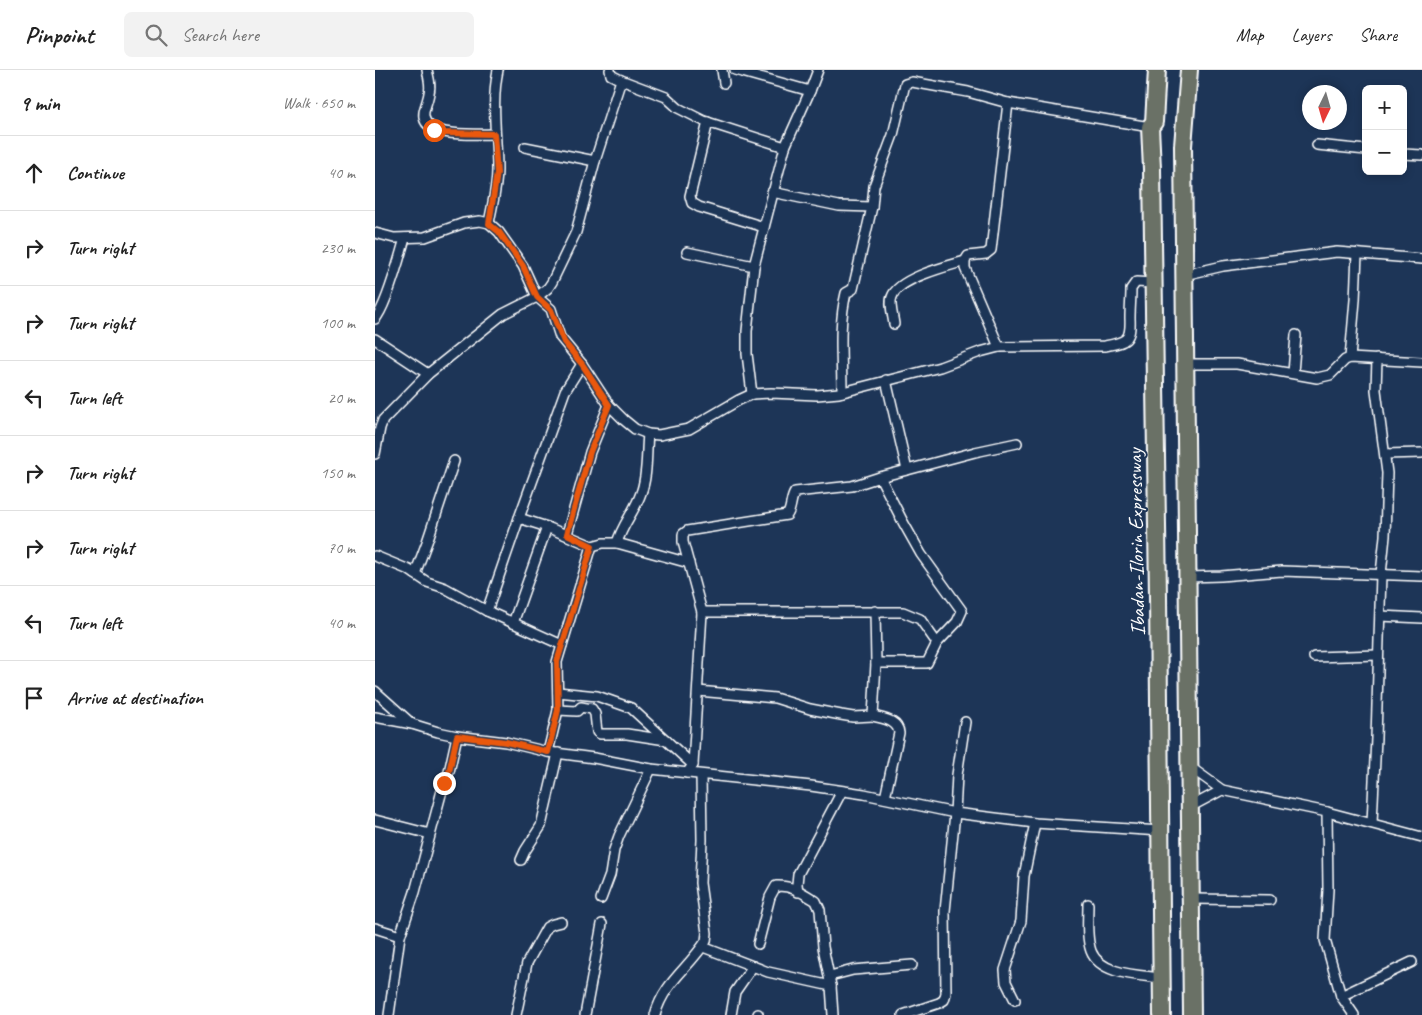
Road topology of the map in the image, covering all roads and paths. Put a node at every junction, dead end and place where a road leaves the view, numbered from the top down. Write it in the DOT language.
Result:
graph roads {
  1 [pos="427,70"];
  2 [pos="498,70"];
  3 [pos="610,70"];
  4 [pos="723,70"];
  5 [pos="735,70"];
  6 [pos="818,70"];
  7 [pos="1157,70"];
  8 [pos="1189,70"];
  9 [pos="621,80"];
  10 [pos="724,83"];
  11 [pos="810,91"];
  12 [pos="1008,103"];
  13 [pos="708,122"];
  14 [pos="1150,127"];
  15 [pos="494,134"];
  16 [pos="1317,145"];
  17 [pos="525,146"];
  18 [pos="785,147"];
  19 [pos="1362,150"];
  20 [pos="1407,154"];
  21 [pos="1422,155"];
  22 [pos="595,161"];
  23 [pos="772,192"];
  24 [pos="872,207"];
  25 [pos="489,224"];
  26 [pos="764,227"];
  27 [pos="375,233"];
  28 [pos="405,238"];
  29 [pos="687,252"];
  30 [pos="1357,254"];
  31 [pos="1422,259"];
  32 [pos="965,261"];
  33 [pos="754,266"];
  34 [pos="1184,275"];
  35 [pos="1153,283"];
  36 [pos="537,297"];
  37 [pos="375,320"];
  38 [pos="894,324"];
  39 [pos="1296,335"];
  40 [pos="375,339"];
  41 [pos="999,347"];
  42 [pos="1350,358"];
  43 [pos="1377,359"];
  44 [pos="1422,362"];
  45 [pos="582,364"];
  46 [pos="1185,364"];
  47 [pos="1293,373"];
  48 [pos="429,374"];
  49 [pos="886,380"];
  50 [pos="842,392"];
  51 [pos="752,394"];
  52 [pos="609,405"];
  53 [pos="377,427"];
  54 [pos="648,434"];
  55 [pos="1017,443"];
  56 [pos="1422,453"];
  57 [pos="375,454"];
  58 [pos="1385,454"];
  59 [pos="454,461"];
  60 [pos="907,470"];
  61 [pos="880,477"];
  62 [pos="519,518"];
  63 [pos="547,527"];
  64 [pos="567,534"];
  65 [pos="617,543"];
  66 [pos="592,546"];
  67 [pos="375,556"];
  68 [pos="689,563"];
  69 [pos="415,574"];
  70 [pos="1381,574"];
  71 [pos="1422,576"];
  72 [pos="1189,577"];
  73 [pos="487,611"];
  74 [pos="702,612"];
  75 [pos="875,612"];
  76 [pos="1380,616"];
  77 [pos="1422,618"];
  78 [pos="513,623"];
  79 [pos="937,643"];
  80 [pos="561,645"];
  81 [pos="1379,655"];
  82 [pos="1314,657"];
  83 [pos="876,663"];
  84 [pos="375,691"];
  85 [pos="698,691"];
  86 [pos="558,692"];
  87 [pos="558,710"];
  88 [pos="873,716"];
  89 [pos="375,717"];
  90 [pos="965,722"];
  91 [pos="412,724"];
  92 [pos="457,736"];
  93 [pos="667,740"];
  94 [pos="553,753"];
  95 [pos="693,765"];
  96 [pos="1190,767"];
  97 [pos="651,769"];
  98 [pos="687,773"];
  99 [pos="701,775"];
  100 [pos="1222,790"];
  101 [pos="842,791"];
  102 [pos="885,798"];
  103 [pos="1190,807"];
  104 [pos="1327,812"];
  105 [pos="955,813"];
  106 [pos="375,820"];
  107 [pos="1035,823"];
  108 [pos="1372,823"];
  109 [pos="1161,831"];
  110 [pos="429,834"];
  111 [pos="1422,837"];
  112 [pos="521,860"];
  113 [pos="798,892"];
  114 [pos="601,899"];
  115 [pos="1192,899"];
  116 [pos="1270,900"];
  117 [pos="1088,904"];
  118 [pos="561,922"];
  119 [pos="602,924"];
  120 [pos="375,928"];
  121 [pos="400,936"];
  122 [pos="758,944"];
  123 [pos="703,947"];
  124 [pos="1412,962"];
  125 [pos="753,966"];
  126 [pos="912,966"];
  127 [pos="829,976"];
  128 [pos="1161,978"];
  129 [pos="831,986"];
  130 [pos="1341,996"];
  131 [pos="1015,1000"];
  132 [pos="909,1014"];
  133 [pos="389,1015"];
  134 [pos="516,1015"];
  135 [pos="585,1015"];
  136 [pos="655,1015"];
  137 [pos="731,1015"];
  138 [pos="833,1015"];
  139 [pos="1162,1015"];
  140 [pos="1192,1015"];
  141 [pos="1354,1015"];
  1 -- 15 [label="street"];
  2 -- 15 [label="street"];
  3 -- 9 [label="street"];
  4 -- 10 [label="street"];
  5 -- 11 [label="street"];
  6 -- 11 [label="street"];
  7 -- 14 [label="highway, Ibadan-Ilorin Expressway"];
  8 -- 34 [label="highway"];
  9 -- 13 [label="street"];
  9 -- 22 [label="street"];
  11 -- 18 [label="street"];
  12 -- 14 [label="street"];
  12 -- 24 [label="street"];
  12 -- 32 [label="street"];
  13 -- 18 [label="street"];
  13 -- 26 [label="street"];
  14 -- 35 [label="highway, Ibadan-Ilorin Expressway"];
  15 -- 25 [label="street"];
  16 -- 19 [label="street"];
  17 -- 22 [label="street"];
  18 -- 23 [label="street"];
  20 -- 21 [label="street"];
  22 -- 36 [label="street"];
  23 -- 24 [label="street"];
  23 -- 26 [label="street"];
  24 -- 50 [label="street"];
  25 -- 28 [label="street"];
  25 -- 36 [label="street"];
  26 -- 33 [label="street"];
  27 -- 28 [label="street"];
  28 -- 37 [label="street"];
  29 -- 33 [label="street"];
  30 -- 31 [label="street"];
  30 -- 34 [label="street"];
  30 -- 42 [label="street"];
  32 -- 38 [label="street"];
  32 -- 41 [label="street"];
  33 -- 51 [label="street"];
  34 -- 46 [label="highway"];
  35 -- 41 [label="street"];
  35 -- 109 [label="highway, Ibadan-Ilorin Expressway"];
  36 -- 45 [label="street"];
  36 -- 48 [label="street"];
  39 -- 47 [label="street"];
  40 -- 48 [label="street"];
  41 -- 49 [label="street"];
  42 -- 43 [label="street"];
  42 -- 47 [label="street"];
  43 -- 44 [label="street"];
  43 -- 58 [label="street"];
  45 -- 52 [label="street"];
  45 -- 62 [label="street"];
  46 -- 47 [label="street"];
  46 -- 72 [label="highway"];
  48 -- 53 [label="street"];
  49 -- 50 [label="street"];
  49 -- 60 [label="street"];
  50 -- 51 [label="street"];
  51 -- 54 [label="street"];
  52 -- 54 [label="street"];
  52 -- 64 [label="street"];
  53 -- 57 [label="street"];
  54 -- 65 [label="street"];
  55 -- 60 [label="street"];
  56 -- 58 [label="street"];
  58 -- 70 [label="street"];
  59 -- 69 [label="street"];
  60 -- 61 [label="street"];
  61 -- 68 [label="street"];
  61 -- 79 [label="street"];
  62 -- 63 [label="street"];
  62 -- 73 [label="street"];
  63 -- 64 [label="street"];
  63 -- 78 [label="street"];
  64 -- 66 [label="street"];
  65 -- 66 [label="street"];
  65 -- 68 [label="street"];
  66 -- 80 [label="street"];
  67 -- 69 [label="street"];
  68 -- 74 [label="street"];
  69 -- 73 [label="street"];
  70 -- 71 [label="street"];
  70 -- 72 [label="street"];
  70 -- 76 [label="street"];
  72 -- 96 [label="highway"];
  73 -- 78 [label="street"];
  74 -- 75 [label="street"];
  74 -- 85 [label="street"];
  75 -- 79 [label="street"];
  75 -- 83 [label="street"];
  76 -- 77 [label="street"];
  76 -- 81 [label="street"];
  78 -- 80 [label="street"];
  79 -- 83 [label="street"];
  80 -- 86 [label="street"];
  81 -- 82 [label="street"];
  81 -- 108 [label="street"];
  83 -- 88 [label="street"];
  84 -- 91 [label="street"];
  85 -- 88 [label="street"];
  85 -- 95 [label="street"];
  86 -- 87 [label="street"];
  86 -- 93 [label="street"];
  87 -- 93 [label="street"];
  87 -- 94 [label="street"];
  88 -- 102 [label="street"];
  89 -- 91 [label="street"];
  90 -- 105 [label="street"];
  91 -- 92 [label="street"];
  92 -- 94 [label="street"];
  92 -- 110 [label="street"];
  93 -- 95 [label="street"];
  94 -- 97 [label="street"];
  94 -- 112 [label="street"];
  95 -- 98 [label="street"];
  96 -- 100 [label="street"];
  96 -- 103 [label="highway"];
  97 -- 98 [label="street"];
  97 -- 114 [label="street"];
  98 -- 99 [label="street"];
  99 -- 101 [label="street"];
  99 -- 123 [label="street"];
  100 -- 103 [label="street"];
  100 -- 104 [label="street"];
  101 -- 102 [label="street"];
  101 -- 113 [label="street"];
  102 -- 105 [label="street"];
  103 -- 115 [label="highway"];
  104 -- 108 [label="street"];
  104 -- 130 [label="street"];
  105 -- 107 [label="street"];
  105 -- 132 [label="street"];
  106 -- 110 [label="street"];
  107 -- 109 [label="street"];
  107 -- 131 [label="street"];
  108 -- 111 [label="street"];
  109 -- 128 [label="highway, Ibadan-Ilorin Expressway"];
  110 -- 121 [label="street"];
  113 -- 122 [label="street"];
  113 -- 127 [label="street"];
  115 -- 116 [label="street"];
  115 -- 140 [label="highway"];
  117 -- 128 [label="street"];
  118 -- 134 [label="street"];
  119 -- 135 [label="street"];
  120 -- 121 [label="street"];
  121 -- 133 [label="street"];
  123 -- 125 [label="street"];
  123 -- 136 [label="street"];
  124 -- 130 [label="street"];
  125 -- 129 [label="street"];
  125 -- 137 [label="street"];
  126 -- 127 [label="street"];
  127 -- 129 [label="street"];
  128 -- 139 [label="highway, Ibadan-Ilorin Expressway"];
  129 -- 138 [label="street"];
  130 -- 141 [label="street"];
}
